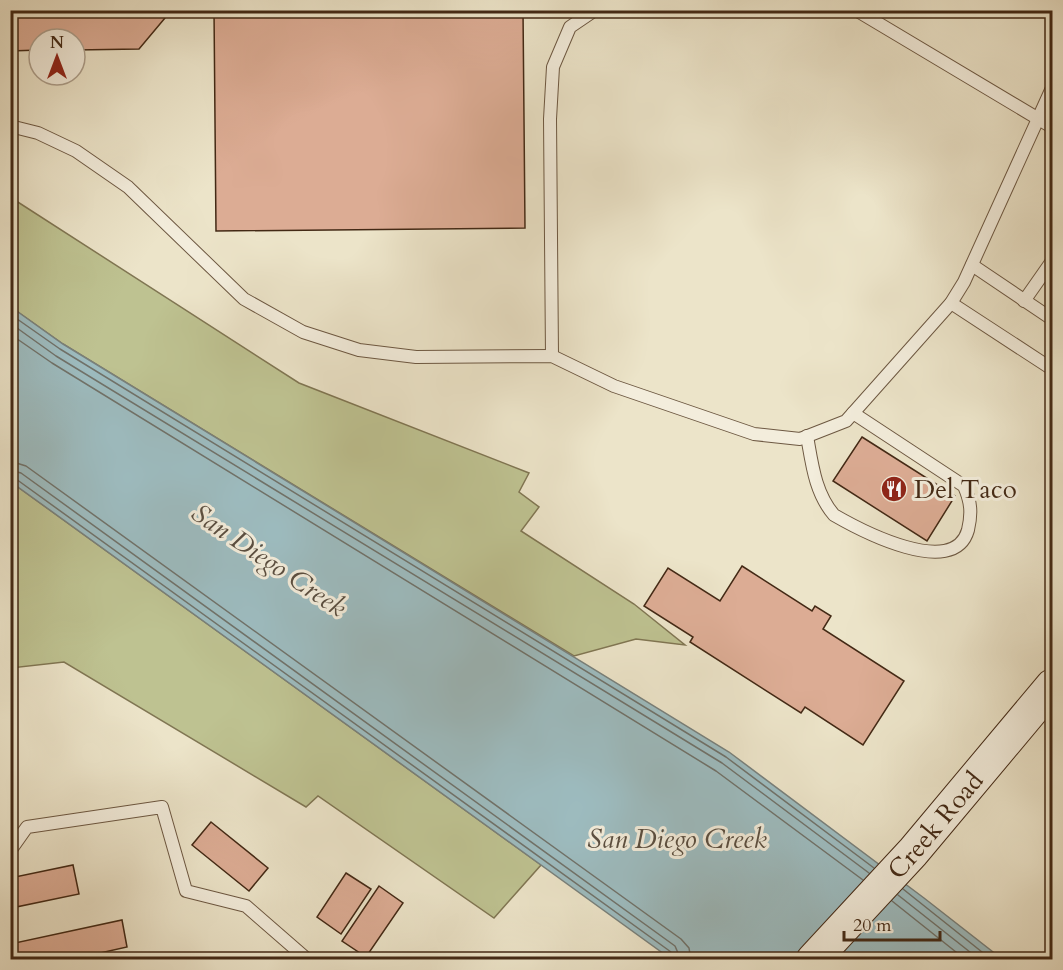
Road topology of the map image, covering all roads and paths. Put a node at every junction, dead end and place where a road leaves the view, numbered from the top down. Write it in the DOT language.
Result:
graph roads {
  1 [pos="595,10"];
  2 [pos="856,10"];
  3 [pos="1053,88"];
  4 [pos="1038,120"];
  5 [pos="10,126"];
  6 [pos="1053,127"];
  7 [pos="972,265"];
  8 [pos="1051,266"];
  9 [pos="1024,301"];
  10 [pos="951,303"];
  11 [pos="1053,320"];
  12 [pos="552,356"];
  13 [pos="1053,369"];
  14 [pos="854,413"];
  15 [pos="807,436"];
  16 [pos="1053,686"];
  17 [pos="10,851"];
  18 [pos="308,960"];
  19 [pos="813,960"];
  1 -- 12 [label="lane"];
  2 -- 4 [label="lane"];
  3 -- 4 [label="lane"];
  4 -- 6 [label="lane"];
  4 -- 7 [label="lane"];
  5 -- 12 [label="lane"];
  7 -- 9 [label="lane"];
  7 -- 10 [label="lane"];
  8 -- 9 [label="lane"];
  9 -- 11 [label="lane"];
  10 -- 13 [label="lane"];
  10 -- 14 [label="lane"];
  12 -- 15 [label="lane"];
  14 -- 15 [label="lane"];
  14 -- 15 [label="lane"];
  16 -- 19 [label="street, Creek Road"];
  17 -- 18 [label="lane"];
}
